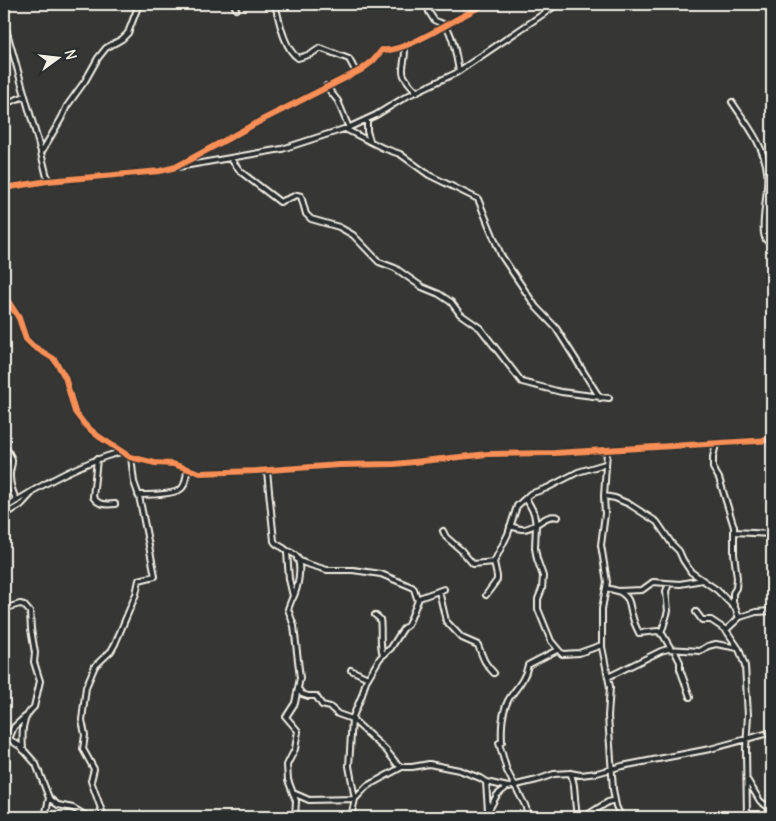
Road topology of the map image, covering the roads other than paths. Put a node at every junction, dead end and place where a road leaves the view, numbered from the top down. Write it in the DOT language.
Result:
graph roads {
  1 [pos="139,4"];
  2 [pos="234,4"];
  3 [pos="275,4"];
  4 [pos="428,4"];
  5 [pos="486,4"];
  6 [pos="558,4"];
  7 [pos="466,9"];
  8 [pos="236,10"];
  9 [pos="4,22"];
  10 [pos="445,25"];
  11 [pos="405,46"];
  12 [pos="459,71"];
  13 [pos="356,72"];
  14 [pos="326,86"];
  15 [pos="417,92"];
  16 [pos="25,96"];
  17 [pos="732,102"];
  18 [pos="4,104"];
  19 [pos="367,119"];
  20 [pos="347,128"];
  21 [pos="371,142"];
  22 [pos="41,153"];
  23 [pos="231,159"];
  24 [pos="176,168"];
  25 [pos="48,181"];
  26 [pos="4,188"];
  27 [pos="772,243"];
  28 [pos="4,289"];
  29 [pos="600,398"];
  30 [pos="609,398"];
  31 [pos="772,440"];
  32 [pos="716,444"];
  33 [pos="4,449"];
  34 [pos="607,451"];
  35 [pos="121,452"];
  36 [pos="130,457"];
  37 [pos="97,459"];
  38 [pos="605,464"];
  39 [pos="188,469"];
  40 [pos="267,470"];
  41 [pos="33,491"];
  42 [pos="138,495"];
  43 [pos="604,496"];
  44 [pos="526,498"];
  45 [pos="17,500"];
  46 [pos="114,504"];
  47 [pos="4,509"];
  48 [pos="4,515"];
  49 [pos="558,516"];
  50 [pos="536,525"];
  51 [pos="510,526"];
  52 [pos="444,531"];
  53 [pos="735,532"];
  54 [pos="772,534"];
  55 [pos="286,550"];
  56 [pos="297,559"];
  57 [pos="494,562"];
  58 [pos="702,580"];
  59 [pos="669,584"];
  60 [pos="606,588"];
  61 [pos="444,589"];
  62 [pos="439,591"];
  63 [pos="618,591"];
  64 [pos="486,595"];
  65 [pos="292,600"];
  66 [pos="418,600"];
  67 [pos="733,606"];
  68 [pos="4,607"];
  69 [pos="772,611"];
  70 [pos="696,612"];
  71 [pos="374,615"];
  72 [pos="739,618"];
  73 [pos="726,630"];
  74 [pos="661,634"];
  75 [pos="602,645"];
  76 [pos="738,648"];
  77 [pos="557,650"];
  78 [pos="673,650"];
  79 [pos="383,655"];
  80 [pos="351,670"];
  81 [pos="494,673"];
  82 [pos="368,678"];
  83 [pos="608,678"];
  84 [pos="299,688"];
  85 [pos="690,697"];
  86 [pos="25,717"];
  87 [pos="352,719"];
  88 [pos="4,730"];
  89 [pos="772,732"];
  90 [pos="747,738"];
  91 [pos="10,740"];
  92 [pos="4,741"];
  93 [pos="23,750"];
  94 [pos="402,766"];
  95 [pos="612,770"];
  96 [pos="570,773"];
  97 [pos="747,779"];
  98 [pos="486,782"];
  99 [pos="515,786"];
  100 [pos="508,787"];
  101 [pos="293,793"];
  102 [pos="49,798"];
  103 [pos="355,799"];
  104 [pos="759,799"];
  105 [pos="615,800"];
  106 [pos="748,803"];
  107 [pos="488,810"];
  108 [pos="772,810"];
  109 [pos="45,817"];
  110 [pos="88,817"];
  111 [pos="99,817"];
  112 [pos="104,817"];
  113 [pos="295,817"];
  114 [pos="351,817"];
  115 [pos="485,817"];
  116 [pos="529,817"];
  117 [pos="576,817"];
  118 [pos="584,817"];
  119 [pos="622,817"];
  120 [pos="747,817"];
  1 -- 22 [label="street"];
  2 -- 8 [label="street"];
  3 -- 13 [label="street"];
  4 -- 10 [label="street"];
  5 -- 7 [label="street"];
  6 -- 12 [label="street"];
  7 -- 10 [label="street"];
  9 -- 16 [label="street"];
  10 -- 11 [label="street"];
  10 -- 12 [label="street"];
  11 -- 13 [label="street"];
  11 -- 15 [label="street"];
  12 -- 15 [label="street"];
  13 -- 14 [label="street"];
  14 -- 20 [label="street"];
  14 -- 24 [label="street"];
  15 -- 19 [label="street"];
  16 -- 18 [label="street"];
  16 -- 22 [label="street"];
  17 -- 27 [label="street"];
  19 -- 20 [label="street"];
  19 -- 21 [label="street"];
  20 -- 21 [label="street"];
  20 -- 23 [label="street"];
  21 -- 29 [label="street"];
  22 -- 25 [label="street"];
  23 -- 24 [label="street"];
  23 -- 29 [label="street"];
  24 -- 25 [label="street"];
  25 -- 26 [label="street"];
  28 -- 35 [label="street"];
  29 -- 30 [label="street"];
  31 -- 32 [label="street"];
  32 -- 34 [label="street"];
  32 -- 53 [label="street"];
  33 -- 45 [label="street"];
  34 -- 38 [label="street"];
  34 -- 40 [label="street"];
  35 -- 36 [label="street"];
  35 -- 37 [label="street"];
  36 -- 39 [label="street"];
  36 -- 42 [label="street"];
  37 -- 41 [label="street"];
  37 -- 46 [label="street"];
  38 -- 43 [label="street"];
  38 -- 44 [label="street"];
  39 -- 40 [label="street"];
  39 -- 42 [label="street"];
  40 -- 55 [label="street"];
  41 -- 45 [label="street"];
  41 -- 48 [label="street"];
  42 -- 112 [label="street"];
  43 -- 58 [label="street"];
  43 -- 60 [label="street"];
  44 -- 50 [label="street"];
  44 -- 51 [label="street"];
  45 -- 47 [label="street"];
  49 -- 50 [label="street"];
  50 -- 51 [label="street"];
  50 -- 77 [label="street"];
  51 -- 57 [label="street"];
  52 -- 57 [label="street"];
  53 -- 54 [label="street"];
  53 -- 67 [label="street"];
  55 -- 56 [label="street"];
  55 -- 65 [label="street"];
  56 -- 65 [label="street"];
  56 -- 66 [label="street"];
  57 -- 64 [label="street"];
  58 -- 59 [label="street"];
  58 -- 67 [label="street"];
  59 -- 63 [label="street"];
  59 -- 74 [label="street"];
  60 -- 63 [label="street"];
  60 -- 75 [label="street"];
  61 -- 62 [label="street"];
  62 -- 66 [label="street"];
  62 -- 81 [label="street"];
  63 -- 74 [label="street"];
  65 -- 84 [label="street"];
  66 -- 79 [label="street"];
  67 -- 72 [label="street"];
  68 -- 86 [label="street"];
  69 -- 72 [label="street"];
  70 -- 73 [label="street"];
  71 -- 79 [label="street"];
  72 -- 73 [label="street"];
  73 -- 76 [label="street"];
  74 -- 78 [label="street"];
  75 -- 77 [label="street"];
  75 -- 83 [label="street"];
  76 -- 78 [label="street"];
  76 -- 90 [label="street"];
  77 -- 99 [label="street"];
  78 -- 83 [label="street"];
  78 -- 85 [label="street"];
  79 -- 82 [label="street"];
  80 -- 82 [label="street"];
  82 -- 87 [label="street"];
  83 -- 95 [label="street"];
  84 -- 87 [label="street"];
  84 -- 101 [label="street"];
  86 -- 91 [label="street"];
  86 -- 93 [label="street"];
  87 -- 94 [label="street"];
  87 -- 103 [label="street"];
  88 -- 91 [label="street"];
  89 -- 90 [label="street"];
  90 -- 95 [label="street"];
  90 -- 97 [label="street"];
  91 -- 92 [label="street"];
  91 -- 93 [label="street"];
  93 -- 102 [label="street"];
  94 -- 98 [label="street"];
  94 -- 103 [label="street"];
  95 -- 96 [label="street"];
  95 -- 105 [label="street"];
  96 -- 99 [label="street"];
  96 -- 117 [label="street"];
  97 -- 104 [label="street"];
  97 -- 106 [label="street"];
  98 -- 100 [label="street"];
  98 -- 107 [label="street"];
  99 -- 100 [label="street"];
  99 -- 116 [label="street"];
  100 -- 107 [label="street"];
  101 -- 103 [label="street"];
  101 -- 113 [label="street"];
  102 -- 109 [label="street"];
  102 -- 110 [label="street"];
  103 -- 114 [label="street"];
  104 -- 106 [label="street"];
  104 -- 108 [label="street"];
  105 -- 118 [label="street"];
  105 -- 119 [label="street"];
  106 -- 120 [label="street"];
  107 -- 115 [label="street"];
  111 -- 112 [label="street"];
}
